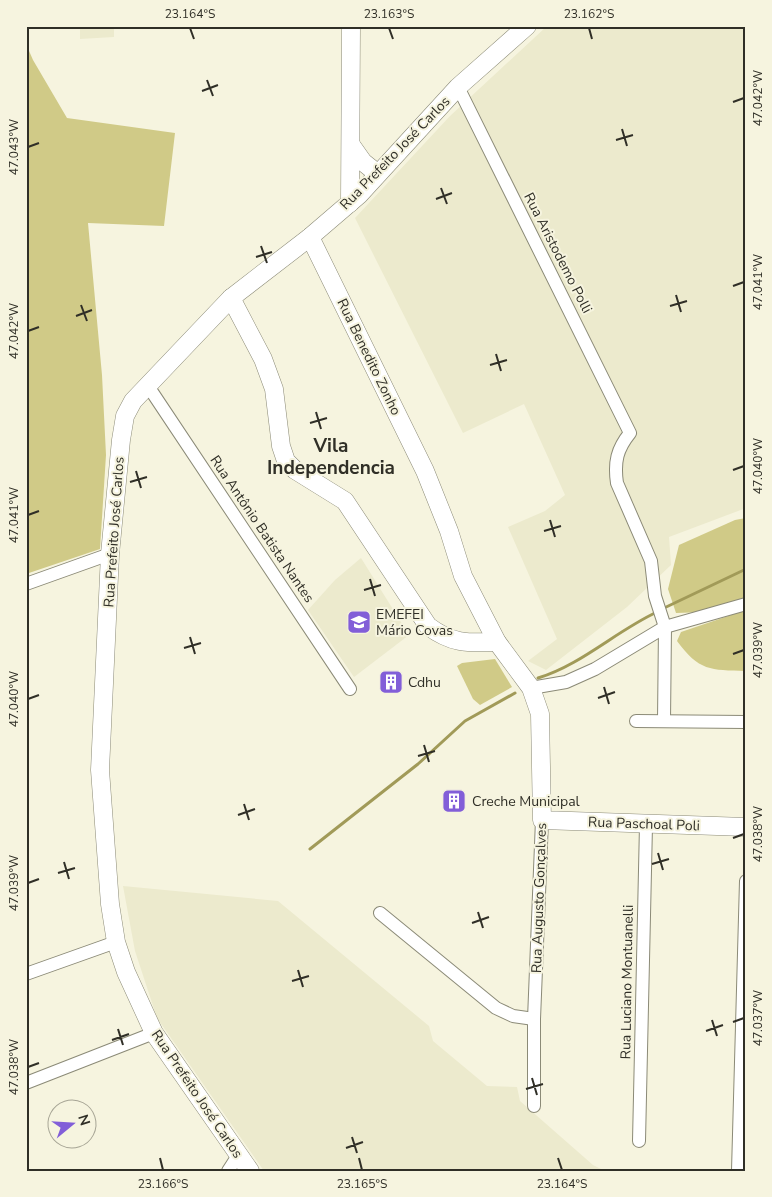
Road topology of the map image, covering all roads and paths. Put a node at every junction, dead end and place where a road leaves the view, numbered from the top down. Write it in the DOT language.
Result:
graph roads {
  1 [pos="351,26"];
  2 [pos="527,26"];
  3 [pos="458,87"];
  4 [pos="351,145"];
  5 [pos="378,174"];
  6 [pos="350,203"];
  7 [pos="310,237"];
  8 [pos="231,298"];
  9 [pos="148,386"];
  10 [pos="110,554"];
  11 [pos="26,584"];
  12 [pos="746,604"];
  13 [pos="665,627"];
  14 [pos="497,642"];
  15 [pos="531,688"];
  16 [pos="350,689"];
  17 [pos="664,720"];
  18 [pos="636,721"];
  19 [pos="746,722"];
  20 [pos="542,820"];
  21 [pos="646,824"];
  22 [pos="746,827"];
  23 [pos="746,881"];
  24 [pos="380,913"];
  25 [pos="116,942"];
  26 [pos="26,974"];
  27 [pos="534,1019"];
  28 [pos="154,1033"];
  29 [pos="26,1083"];
  30 [pos="534,1106"];
  31 [pos="639,1141"];
  32 [pos="239,1154"];
  33 [pos="228,1171"];
  34 [pos="250,1171"];
  35 [pos="738,1171"];
  1 -- 4 [label="street"];
  2 -- 3 [label="street, Rua Prefeito José Carlos"];
  3 -- 5 [label="street, Rua Prefeito José Carlos"];
  3 -- 13 [label="street, Rua Aristodemo Polli"];
  4 -- 5 [label="street"];
  4 -- 6 [label="street"];
  5 -- 6 [label="street, Rua Prefeito José Carlos"];
  6 -- 7 [label="street, Rua Prefeito José Carlos"];
  7 -- 8 [label="street, Rua Prefeito José Carlos"];
  7 -- 14 [label="street, Rua Benedito Zonho"];
  8 -- 9 [label="street, Rua Prefeito José Carlos"];
  8 -- 14 [label="street"];
  9 -- 10 [label="street, Rua Prefeito José Carlos"];
  9 -- 16 [label="street, Rua Antônio Batista Nantes"];
  10 -- 11 [label="street"];
  10 -- 25 [label="street, Rua Prefeito José Carlos"];
  12 -- 13 [label="street"];
  13 -- 15 [label="street"];
  13 -- 17 [label="street"];
  14 -- 15 [label="street, Rua Augusto Gonçalves"];
  15 -- 20 [label="street, Rua Augusto Gonçalves"];
  17 -- 18 [label="street"];
  17 -- 19 [label="street"];
  20 -- 21 [label="street, Rua Paschoal Poli"];
  20 -- 27 [label="street, Rua Augusto Gonçalves"];
  21 -- 22 [label="street, Rua Paschoal Poli"];
  21 -- 31 [label="street, Rua Luciano Montuanelli"];
  23 -- 35 [label="street"];
  24 -- 27 [label="street"];
  25 -- 26 [label="street"];
  25 -- 28 [label="street, Rua Prefeito José Carlos"];
  27 -- 30 [label="street, Rua Augusto Gonçalves"];
  28 -- 29 [label="street"];
  28 -- 32 [label="street, Rua Prefeito José Carlos"];
  32 -- 33 [label="street"];
  32 -- 34 [label="street, Rua Prefeito José Carlos"];
}
